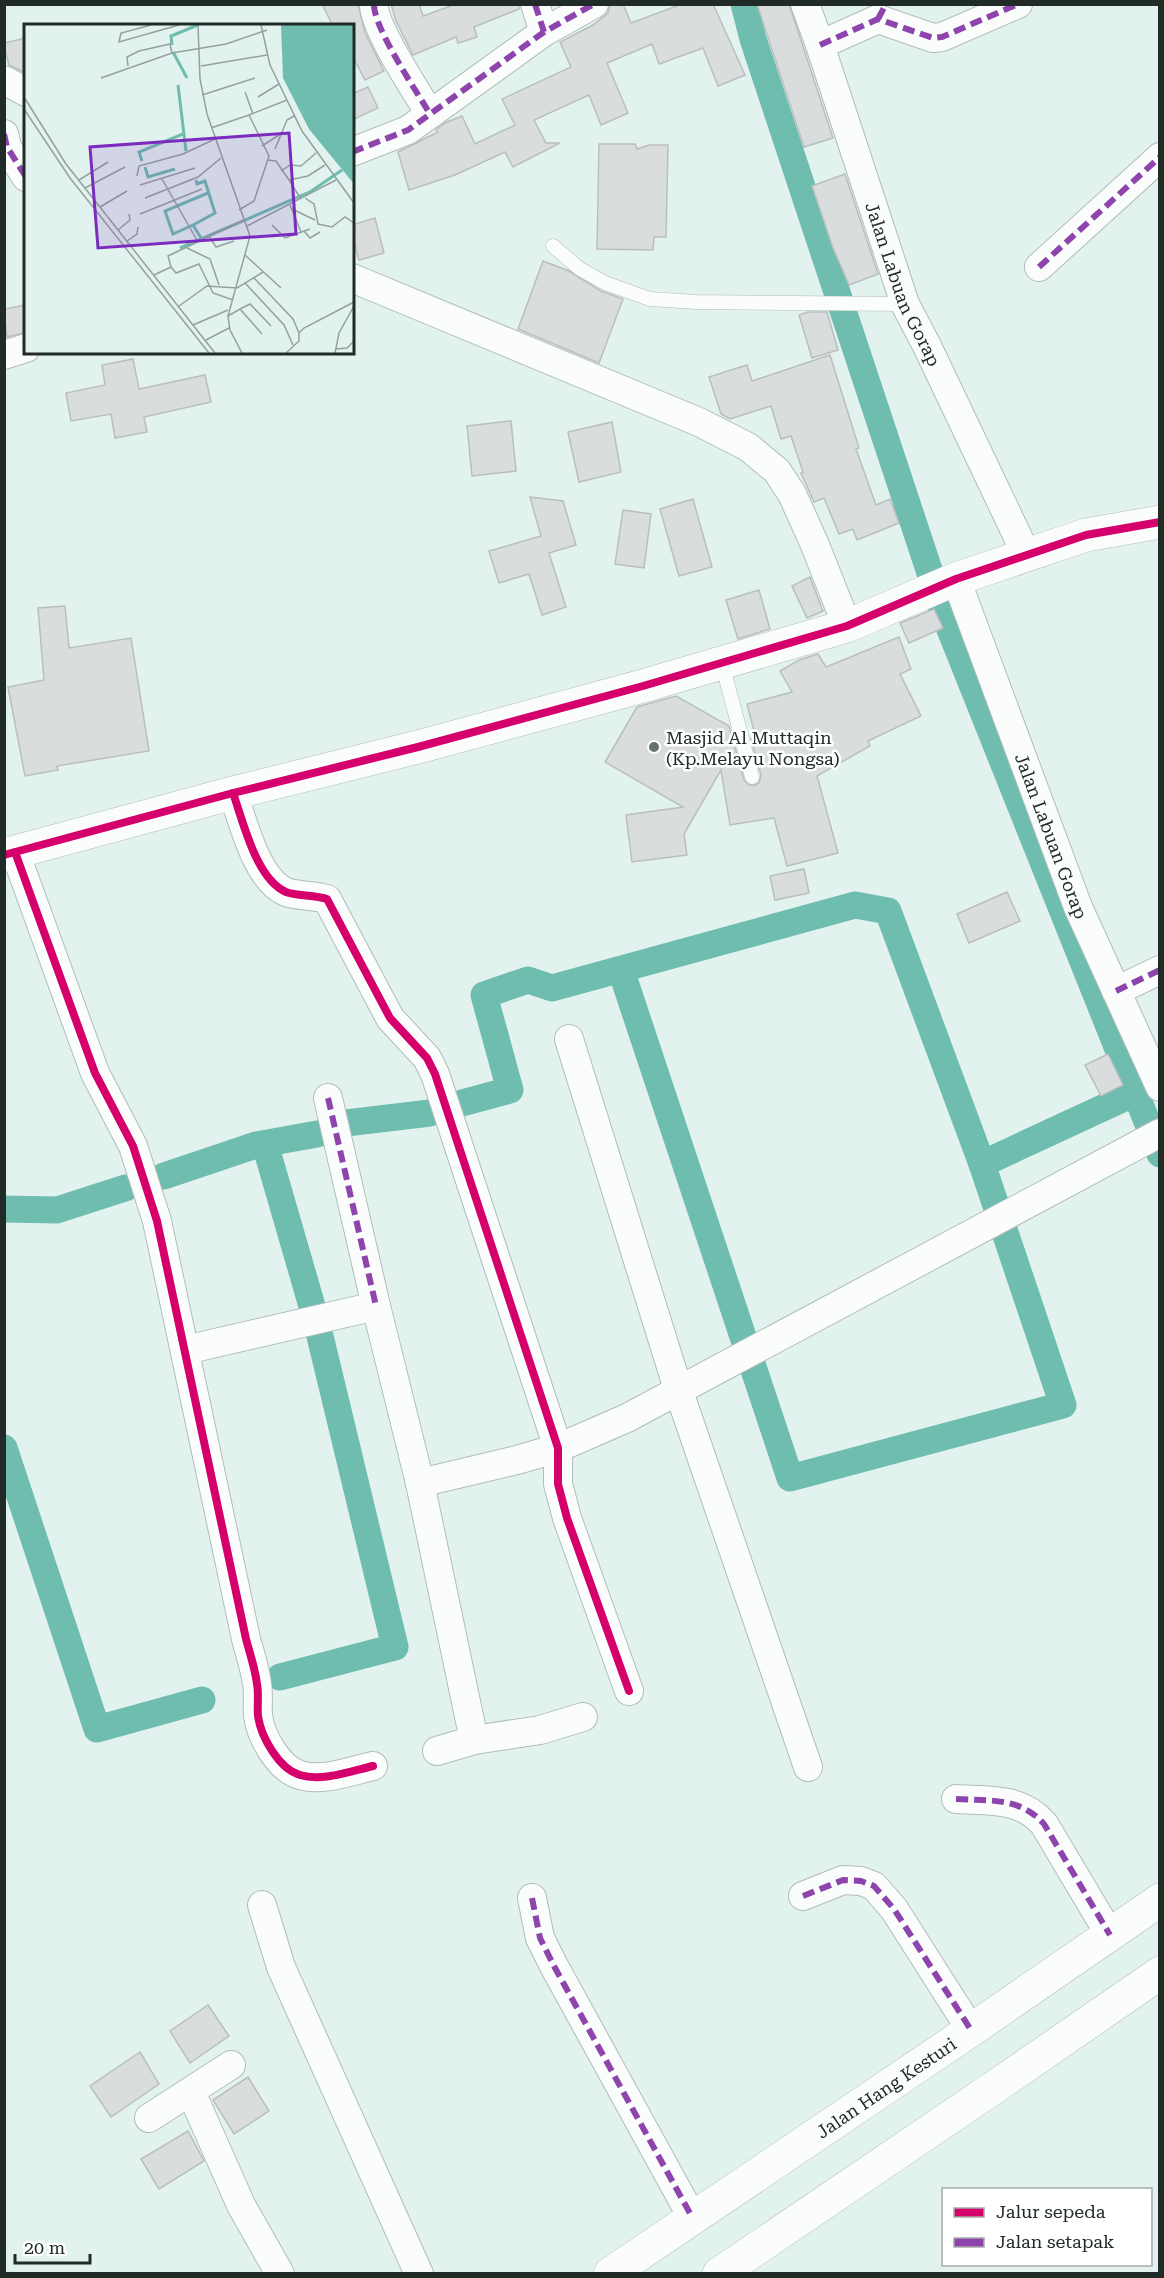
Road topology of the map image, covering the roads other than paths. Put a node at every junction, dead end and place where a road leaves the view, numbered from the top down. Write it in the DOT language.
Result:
graph roads {
  1 [pos="374,4"];
  2 [pos="535,4"];
  3 [pos="594,4"];
  4 [pos="805,4"];
  5 [pos="1018,4"];
  6 [pos="882,12"];
  7 [pos="544,32"];
  8 [pos="820,45"];
  9 [pos="4,80"];
  10 [pos="24,91"];
  11 [pos="430,114"];
  12 [pos="4,134"];
  13 [pos="354,151"];
  14 [pos="1160,157"];
  15 [pos="24,174"];
  16 [pos="553,246"];
  17 [pos="1039,267"];
  18 [pos="354,279"];
  19 [pos="905,304"];
  20 [pos="24,349"];
  21 [pos="4,355"];
  22 [pos="1160,522"];
  23 [pos="1026,554"];
  24 [pos="951,582"];
  25 [pos="847,626"];
  26 [pos="722,663"];
  27 [pos="752,777"];
  28 [pos="233,793"];
  29 [pos="10,854"];
  30 [pos="1160,970"];
  31 [pos="1116,991"];
  32 [pos="569,1039"];
  33 [pos="1160,1087"];
  34 [pos="328,1098"];
  35 [pos="1149,1138"];
  36 [pos="376,1306"];
  37 [pos="185,1350"];
  38 [pos="678,1389"];
  39 [pos="558,1448"];
  40 [pos="420,1483"];
  41 [pos="629,1691"];
  42 [pos="583,1717"];
  43 [pos="474,1740"];
  44 [pos="436,1751"];
  45 [pos="374,1766"];
  46 [pos="808,1767"];
  47 [pos="956,1798"];
  48 [pos="803,1896"];
  49 [pos="532,1899"];
  50 [pos="1160,1900"];
  51 [pos="262,1905"];
  52 [pos="1110,1935"];
  53 [pos="1160,1973"];
  54 [pos="971,2030"];
  55 [pos="231,2065"];
  56 [pos="191,2092"];
  57 [pos="149,2118"];
  58 [pos="692,2217"];
  59 [pos="280,2274"];
  60 [pos="419,2274"];
  61 [pos="610,2274"];
  62 [pos="719,2274"];
  1 -- 11 [label="street"];
  2 -- 7 [label="street"];
  3 -- 7 [label="street"];
  4 -- 8 [label="street, Jalan Labuan Gorap"];
  5 -- 6 [label="street"];
  6 -- 8 [label="street"];
  7 -- 11 [label="street"];
  8 -- 19 [label="street, Jalan Labuan Gorap"];
  9 -- 10 [label="street"];
  11 -- 13 [label="street"];
  12 -- 15 [label="street"];
  14 -- 17 [label="street"];
  16 -- 19 [label="lane"];
  18 -- 25 [label="street"];
  19 -- 23 [label="street, Jalan Labuan Gorap"];
  20 -- 21 [label="street"];
  22 -- 23 [label="main road"];
  23 -- 24 [label="main road"];
  24 -- 25 [label="main road"];
  24 -- 31 [label="street, Jalan Labuan Gorap"];
  25 -- 26 [label="main road"];
  26 -- 27 [label="lane"];
  26 -- 28 [label="main road"];
  28 -- 29 [label="main road"];
  28 -- 39 [label="street"];
  29 -- 37 [label="street"];
  30 -- 31 [label="street"];
  31 -- 33 [label="street, Jalan Labuan Gorap"];
  32 -- 38 [label="street"];
  34 -- 36 [label="street"];
  35 -- 38 [label="street"];
  36 -- 37 [label="street"];
  36 -- 40 [label="street"];
  37 -- 45 [label="street"];
  38 -- 39 [label="street"];
  38 -- 46 [label="street"];
  39 -- 40 [label="street"];
  39 -- 41 [label="street"];
  40 -- 43 [label="street"];
  42 -- 43 [label="street"];
  43 -- 44 [label="street"];
  47 -- 52 [label="street"];
  48 -- 54 [label="street"];
  49 -- 58 [label="street"];
  50 -- 52 [label="main road, Jalan Hang Kesturi"];
  51 -- 60 [label="street"];
  52 -- 54 [label="main road, Jalan Hang Kesturi"];
  53 -- 62 [label="main road"];
  54 -- 58 [label="main road, Jalan Hang Kesturi"];
  55 -- 56 [label="street"];
  56 -- 57 [label="street"];
  56 -- 59 [label="street"];
  58 -- 61 [label="main road, Jalan Hang Kesturi"];
}
